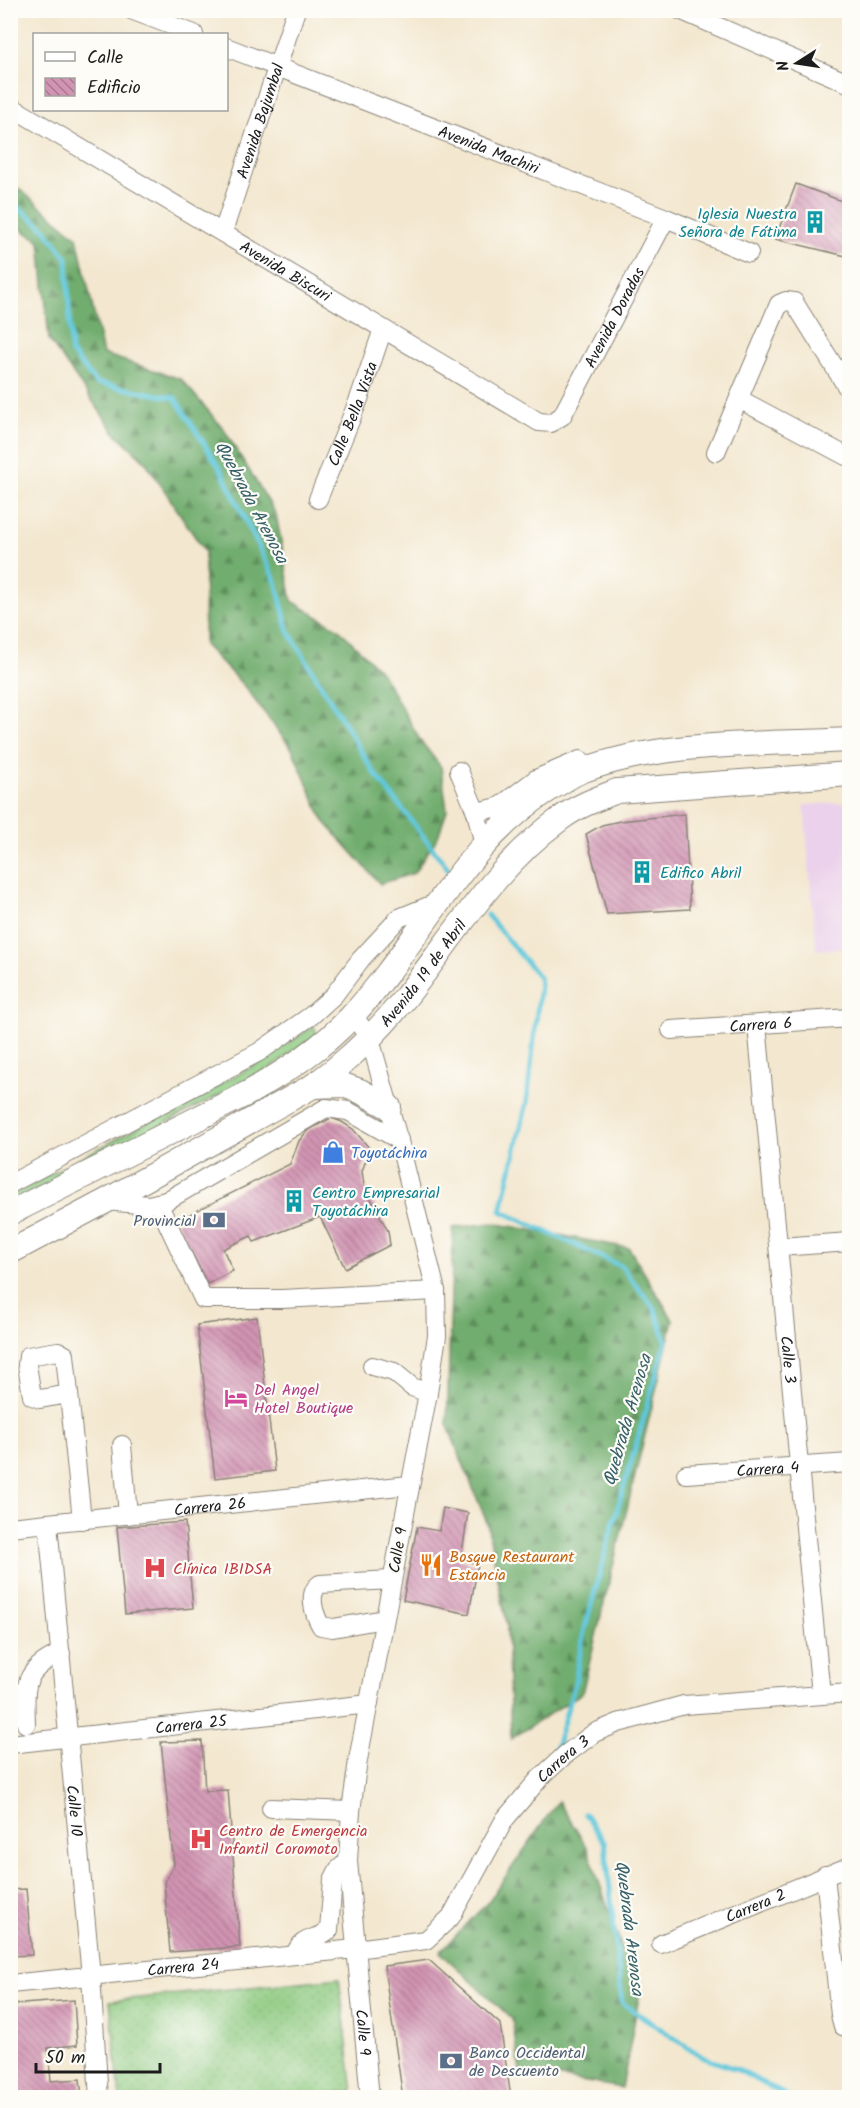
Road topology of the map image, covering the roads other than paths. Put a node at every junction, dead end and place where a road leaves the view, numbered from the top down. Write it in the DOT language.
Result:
graph roads {
  1 [pos="131,10"];
  2 [pos="296,10"];
  3 [pos="680,10"];
  4 [pos="192,33"];
  5 [pos="228,47"];
  6 [pos="279,66"];
  7 [pos="849,84"];
  8 [pos="10,106"];
  9 [pos="666,218"];
  10 [pos="223,232"];
  11 [pos="749,254"];
  12 [pos="383,329"];
  13 [pos="849,392"];
  14 [pos="739,399"];
  15 [pos="562,416"];
  16 [pos="716,452"];
  17 [pos="849,456"];
  18 [pos="318,499"];
  19 [pos="849,740"];
  20 [pos="597,766"];
  21 [pos="459,771"];
  22 [pos="849,774"];
  23 [pos="476,812"];
  24 [pos="484,845"];
  25 [pos="436,903"];
  26 [pos="353,1015"];
  27 [pos="849,1017"];
  28 [pos="757,1025"];
  29 [pos="671,1030"];
  30 [pos="370,1039"];
  31 [pos="313,1086"];
  32 [pos="389,1107"];
  33 [pos="399,1140"];
  34 [pos="10,1184"];
  35 [pos="106,1202"];
  36 [pos="158,1203"];
  37 [pos="10,1213"];
  38 [pos="849,1242"];
  39 [pos="779,1247"];
  40 [pos="10,1252"];
  41 [pos="436,1291"];
  42 [pos="372,1366"];
  43 [pos="428,1393"];
  44 [pos="69,1394"];
  45 [pos="122,1445"];
  46 [pos="849,1463"];
  47 [pos="800,1466"];
  48 [pos="686,1474"];
  49 [pos="409,1485"];
  50 [pos="128,1515"];
  51 [pos="82,1520"];
  52 [pos="48,1524"];
  53 [pos="10,1527"];
  54 [pos="392,1580"];
  55 [pos="384,1619"];
  56 [pos="61,1653"];
  57 [pos="849,1693"];
  58 [pos="821,1695"];
  59 [pos="369,1704"];
  60 [pos="26,1724"];
  61 [pos="69,1738"];
  62 [pos="10,1744"];
  63 [pos="271,1808"];
  64 [pos="351,1811"];
  65 [pos="348,1861"];
  66 [pos="849,1866"];
  67 [pos="825,1875"];
  68 [pos="661,1944"];
  69 [pos="356,1949"];
  70 [pos="294,1955"];
  71 [pos="91,1976"];
  72 [pos="10,1984"];
  73 [pos="849,2029"];
  74 [pos="99,2097"];
  75 [pos="370,2097"];
  1 -- 4 [label="street"];
  2 -- 6 [label="street, Avenida Bajumbal"];
  3 -- 7 [label="street"];
  5 -- 6 [label="street, Avenida Machiri"];
  6 -- 9 [label="street, Avenida Machiri"];
  6 -- 10 [label="street, Avenida Bajumbal"];
  8 -- 10 [label="street, Avenida Biscuri"];
  9 -- 11 [label="street, Avenida Machiri"];
  9 -- 15 [label="street, Avenida Doradas"];
  10 -- 12 [label="street, Avenida Biscuri"];
  12 -- 15 [label="street, Avenida Biscuri"];
  12 -- 18 [label="street, Calle Bella Vista"];
  13 -- 14 [label="street"];
  14 -- 16 [label="street"];
  14 -- 17 [label="street"];
  19 -- 20 [label="main road, Avenida 19 de Abril"];
  20 -- 23 [label="street"];
  20 -- 24 [label="main road, Avenida 19 de Abril"];
  21 -- 23 [label="street"];
  22 -- 30 [label="main road, Avenida 19 de Abril"];
  23 -- 24 [label="street"];
  24 -- 25 [label="main road, Avenida 19 de Abril"];
  25 -- 26 [label="main road, Avenida 19 de Abril"];
  25 -- 34 [label="street"];
  26 -- 30 [label="street, Calle 9"];
  26 -- 37 [label="main road, Avenida 19 de Abril"];
  27 -- 28 [label="street, Carrera 6"];
  28 -- 29 [label="street, Carrera 6"];
  28 -- 39 [label="street, Calle 3"];
  30 -- 31 [label="main road, Avenida 19 de Abril"];
  30 -- 32 [label="street, Calle 9"];
  31 -- 32 [label="main road"];
  31 -- 35 [label="main road, Avenida 19 de Abril"];
  32 -- 33 [label="street, Calle 9"];
  33 -- 36 [label="street"];
  33 -- 41 [label="street, Calle 9"];
  35 -- 36 [label="street"];
  35 -- 40 [label="main road, Avenida 19 de Abril"];
  36 -- 41 [label="street"];
  38 -- 39 [label="street"];
  39 -- 47 [label="street, Calle 3"];
  41 -- 43 [label="street, Calle 9"];
  42 -- 43 [label="street"];
  43 -- 49 [label="street, Calle 9"];
  44 -- 51 [label="street"];
  45 -- 50 [label="street"];
  46 -- 47 [label="street, Carrera 4"];
  47 -- 48 [label="street, Carrera 4"];
  47 -- 58 [label="street, Calle 3"];
  49 -- 50 [label="street, Carrera 26"];
  49 -- 54 [label="street, Calle 9"];
  50 -- 51 [label="street, Carrera 26"];
  51 -- 52 [label="street, Carrera 26"];
  52 -- 53 [label="street, Carrera 26"];
  52 -- 56 [label="street, Calle 10"];
  54 -- 55 [label="street, Calle 9"];
  54 -- 55 [label="street"];
  55 -- 59 [label="street, Calle 9"];
  56 -- 60 [label="street"];
  56 -- 61 [label="street, Calle 10"];
  57 -- 58 [label="street, Carrera 3"];
  58 -- 69 [label="street, Carrera 3"];
  59 -- 61 [label="street, Carrera 25"];
  59 -- 64 [label="street, Calle 9"];
  61 -- 62 [label="street, Carrera 25"];
  61 -- 71 [label="street, Calle 10"];
  63 -- 64 [label="street"];
  64 -- 65 [label="street, Calle 9"];
  65 -- 69 [label="street, Calle 9"];
  65 -- 70 [label="street"];
  66 -- 67 [label="street, Carrera 2"];
  67 -- 68 [label="street, Carrera 2"];
  67 -- 73 [label="street"];
  69 -- 70 [label="street, Carrera 24"];
  69 -- 75 [label="street, Calle 9"];
  70 -- 71 [label="street, Carrera 24"];
  71 -- 72 [label="street, Carrera 24"];
  71 -- 74 [label="street, Calle 10"];
}
